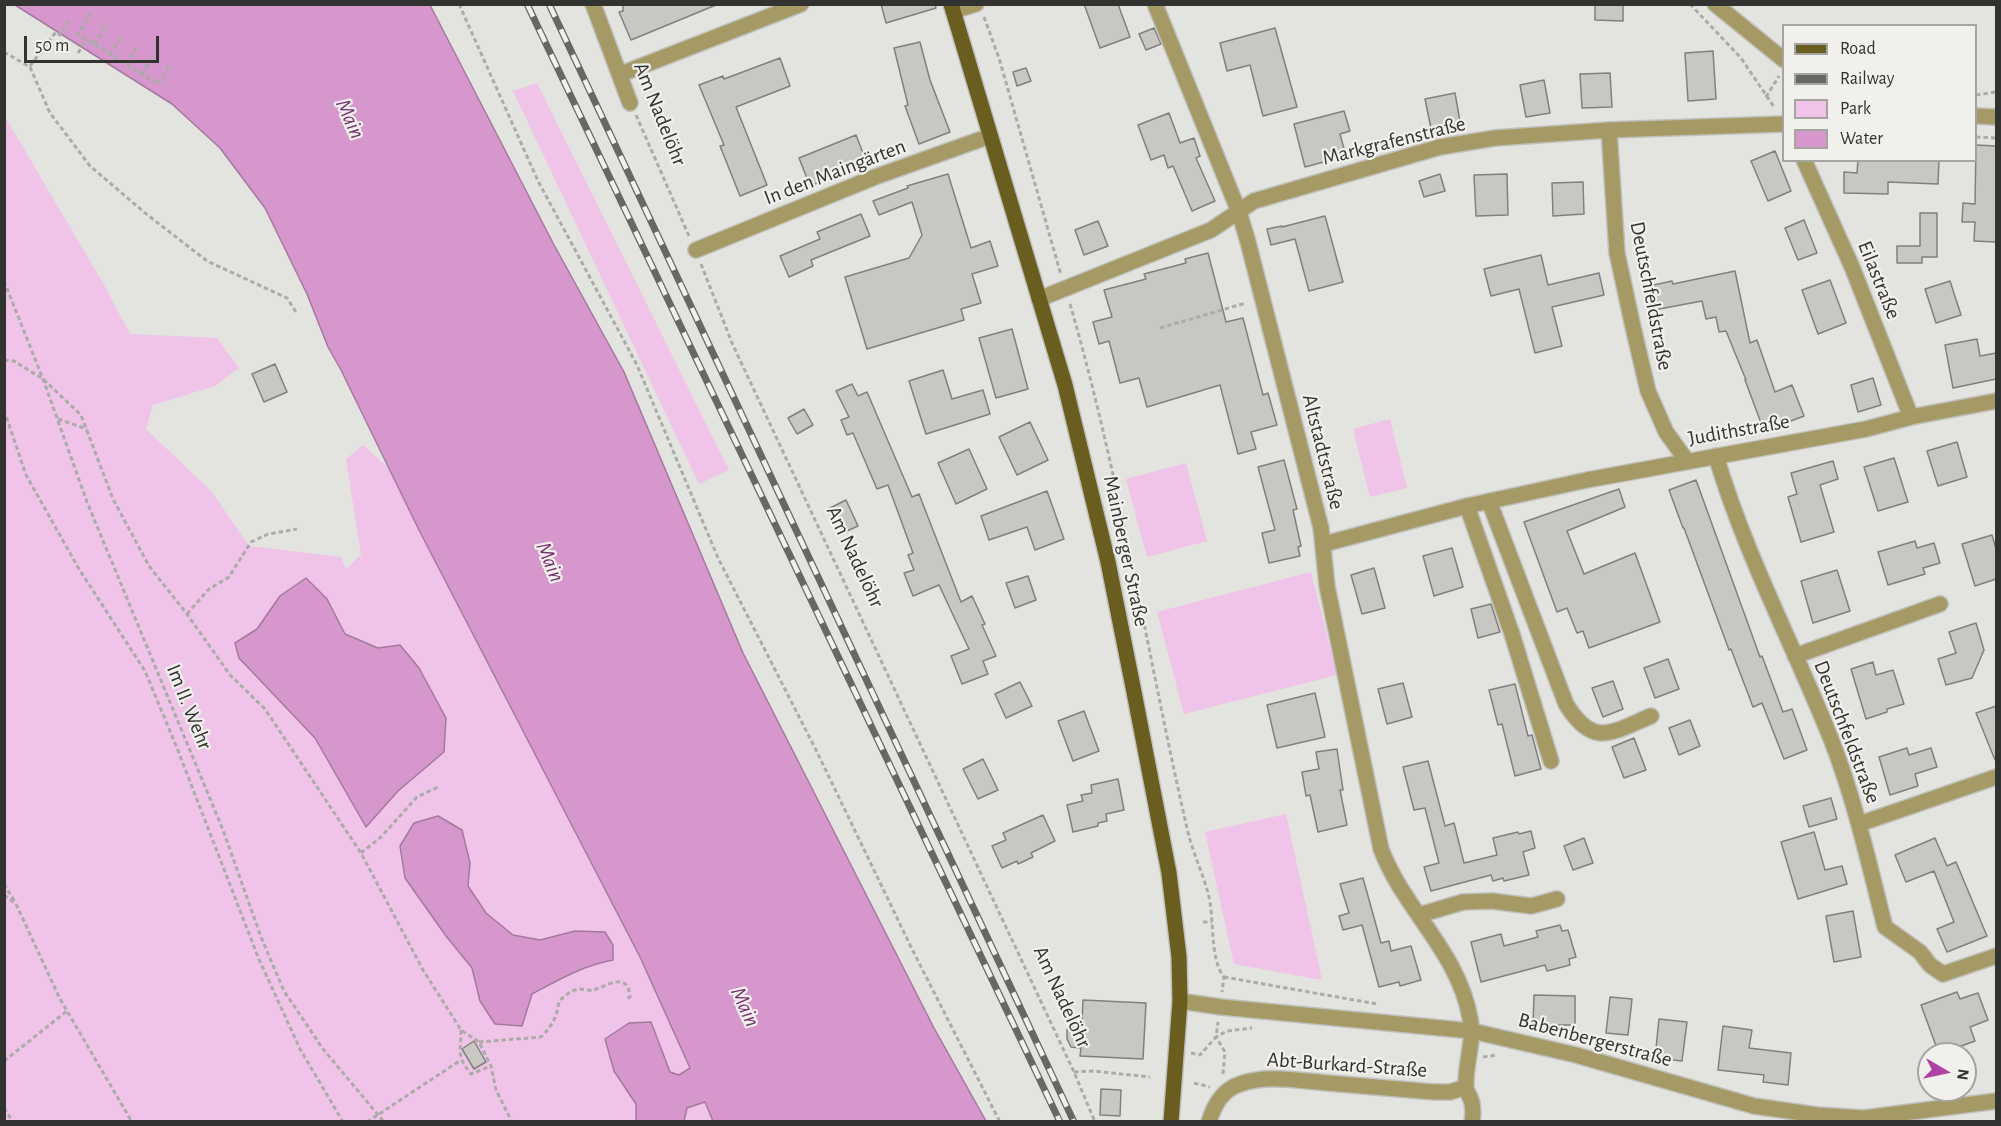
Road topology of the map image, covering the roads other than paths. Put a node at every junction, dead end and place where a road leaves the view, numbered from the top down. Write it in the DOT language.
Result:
graph roads {
  1 [pos="593,4"];
  2 [pos="801,4"];
  3 [pos="976,4"];
  4 [pos="1155,4"];
  5 [pos="1715,4"];
  6 [pos="952,8"];
  7 [pos="1782,58"];
  8 [pos="621,74"];
  9 [pos="630,103"];
  10 [pos="1977,116"];
  11 [pos="1996,117"];
  12 [pos="1782,124"];
  13 [pos="1609,130"];
  14 [pos="990,136"];
  15 [pos="1805,162"];
  16 [pos="1239,212"];
  17 [pos="696,250"];
  18 [pos="1040,299"];
  19 [pos="1996,401"];
  20 [pos="1911,417"];
  21 [pos="1716,456"];
  22 [pos="1687,461"];
  23 [pos="1489,501"];
  24 [pos="1467,506"];
  25 [pos="1324,544"];
  26 [pos="1940,604"];
  27 [pos="1795,656"];
  28 [pos="1651,716"];
  29 [pos="1551,761"];
  30 [pos="1996,777"];
  31 [pos="1859,824"];
  32 [pos="1557,900"];
  33 [pos="1419,915"];
  34 [pos="1996,956"];
  35 [pos="1180,1001"];
  36 [pos="1472,1031"];
  37 [pos="1466,1087"];
  38 [pos="1996,1101"];
  39 [pos="1865,1120"];
  40 [pos="1171,1122"];
  41 [pos="1209,1122"];
  42 [pos="1472,1122"];
  1 -- 8 [label="street, Am Nadelöhr"];
  2 -- 8 [label="street"];
  3 -- 6 [label="street"];
  4 -- 16 [label="street, Altstadtstraße"];
  5 -- 7 [label="street"];
  6 -- 14 [label="main road, Mainberger Straße"];
  8 -- 9 [label="street, Am Nadelöhr"];
  10 -- 11 [label="street"];
  12 -- 13 [label="street, Markgrafenstraße"];
  13 -- 16 [label="street, Markgrafenstraße"];
  13 -- 22 [label="street, Deutschfeldstraße"];
  14 -- 17 [label="street, In den Maingärten"];
  14 -- 18 [label="main road, Mainberger Straße"];
  15 -- 20 [label="street, Eilastraße"];
  16 -- 18 [label="street, Markgrafenstraße"];
  16 -- 25 [label="street, Altstadtstraße"];
  18 -- 35 [label="main road, Mainberger Straße"];
  19 -- 20 [label="street, Judithstraße"];
  20 -- 21 [label="street, Judithstraße"];
  21 -- 22 [label="street, Judithstraße"];
  21 -- 27 [label="street, Deutschfeldstraße"];
  22 -- 23 [label="street, Judithstraße"];
  23 -- 24 [label="street, Judithstraße"];
  23 -- 28 [label="street"];
  24 -- 25 [label="street, Judithstraße"];
  24 -- 29 [label="street"];
  25 -- 33 [label="street, Altstadtstraße"];
  26 -- 27 [label="street, Deutschfeldstraße"];
  27 -- 31 [label="street, Deutschfeldstraße"];
  30 -- 31 [label="street, Deutschfeldstraße"];
  31 -- 34 [label="street, Deutschfeldstraße"];
  32 -- 33 [label="street"];
  33 -- 36 [label="street, Altstadtstraße"];
  35 -- 36 [label="street, Babenbergerstraße"];
  35 -- 40 [label="main road, Mainberger Straße"];
  36 -- 37 [label="street, Altstadtstraße"];
  36 -- 39 [label="street, Babenbergerstraße"];
  37 -- 41 [label="street, Abt-Burkard-Straße"];
  37 -- 42 [label="street, Altstadtstraße"];
  38 -- 39 [label="street, Babenbergerstraße"];
}
